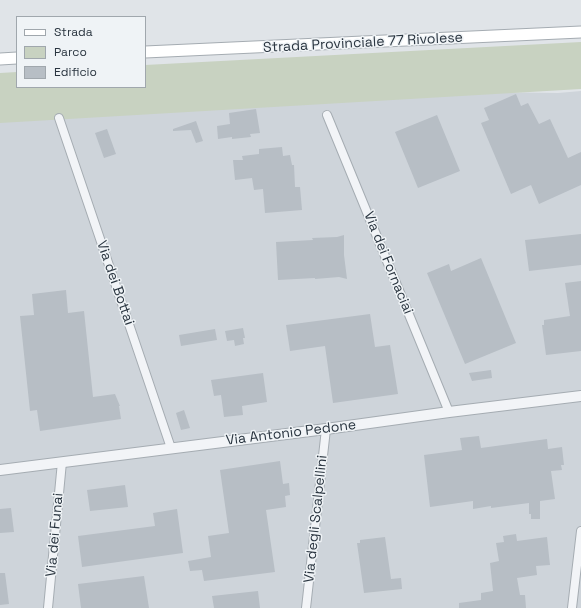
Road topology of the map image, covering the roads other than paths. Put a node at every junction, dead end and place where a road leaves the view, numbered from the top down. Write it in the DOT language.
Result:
graph roads {
  1 [pos="581,32"];
  2 [pos="146,52"];
  3 [pos="16,58"];
  4 [pos="0,59"];
  5 [pos="327,115"];
  6 [pos="59,118"];
  7 [pos="581,396"];
  8 [pos="449,412"];
  9 [pos="326,429"];
  10 [pos="171,448"];
  11 [pos="62,462"];
  12 [pos="0,470"];
  13 [pos="581,531"];
  14 [pos="48,608"];
  15 [pos="306,608"];
  16 [pos="572,608"];
  1 -- 2 [label="main road, Strada Provinciale 77 Rivolese"];
  3 -- 4 [label="main road"];
  5 -- 8 [label="street, Via dei Fornaciai"];
  6 -- 10 [label="street, Via dei Bottai"];
  7 -- 8 [label="street, Via Antonio Pedone"];
  8 -- 9 [label="street, Via Antonio Pedone"];
  9 -- 10 [label="street, Via Antonio Pedone"];
  9 -- 15 [label="street, Via degli Scalpellini"];
  10 -- 11 [label="street, Via Antonio Pedone"];
  11 -- 12 [label="street, Via Antonio Pedone"];
  11 -- 14 [label="street, Via dei Funai"];
  13 -- 16 [label="street"];
}
